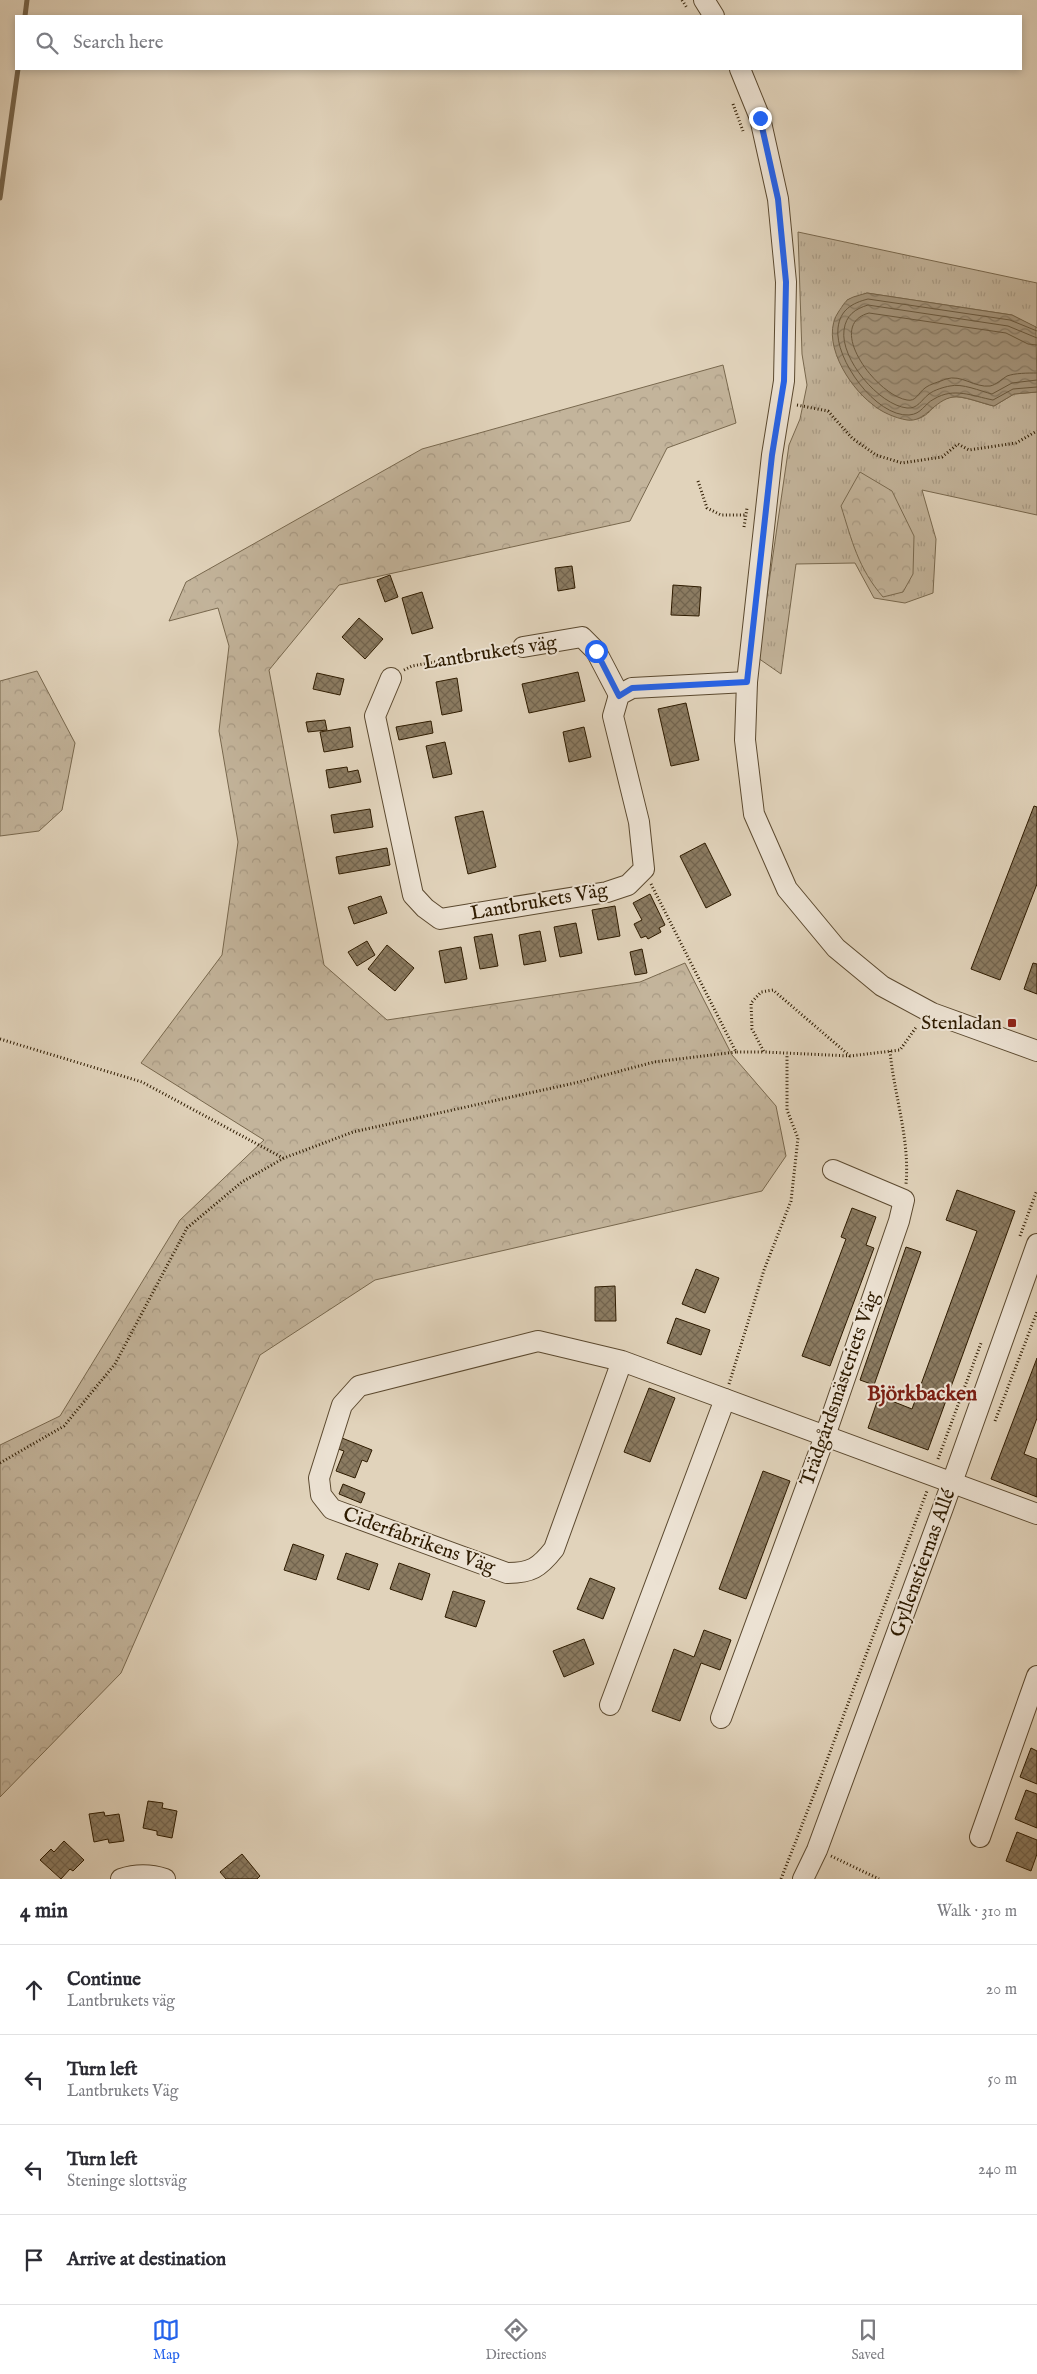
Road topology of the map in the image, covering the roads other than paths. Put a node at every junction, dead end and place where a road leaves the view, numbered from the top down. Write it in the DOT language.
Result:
graph roads {
  1 [pos="704,0"];
  2 [pos="713,15"];
  3 [pos="740,70"];
  4 [pos="523,647"];
  5 [pos="391,678"];
  6 [pos="747,682"];
  7 [pos="619,696"];
  8 [pos="1037,1051"];
  9 [pos="833,1170"];
  10 [pos="1028,1240"];
  11 [pos="622,1361"];
  12 [pos="725,1399"];
  13 [pos="825,1436"];
  14 [pos="951,1483"];
  15 [pos="1037,1514"];
  16 [pos="1037,1676"];
  17 [pos="610,1705"];
  18 [pos="721,1718"];
  19 [pos="980,1837"];
  20 [pos="121,1879"];
  21 [pos="165,1879"];
  22 [pos="803,1879"];
  1 -- 2 [label="street"];
  3 -- 6 [label="street"];
  4 -- 7 [label="street, Lantbrukets väg"];
  5 -- 7 [label="street, Lantbrukets Väg"];
  6 -- 7 [label="street"];
  6 -- 8 [label="street"];
  9 -- 13 [label="street, Trädgårdsmästeriets Väg"];
  10 -- 14 [label="street, Gyllenstiernas Allé"];
  11 -- 11 [label="street, Ciderfabrikens Väg"];
  11 -- 12 [label="street, Ciderfabrikens Väg"];
  12 -- 13 [label="street, Ciderfabrikens Väg"];
  12 -- 17 [label="street"];
  13 -- 14 [label="street, Ciderfabrikens Väg"];
  13 -- 18 [label="street, Trädgårdsmästeriets Väg"];
  14 -- 15 [label="street, Ciderfabrikens Väg"];
  14 -- 22 [label="street, Gyllenstiernas Allé"];
  16 -- 19 [label="street"];
  20 -- 21 [label="street"];
}
